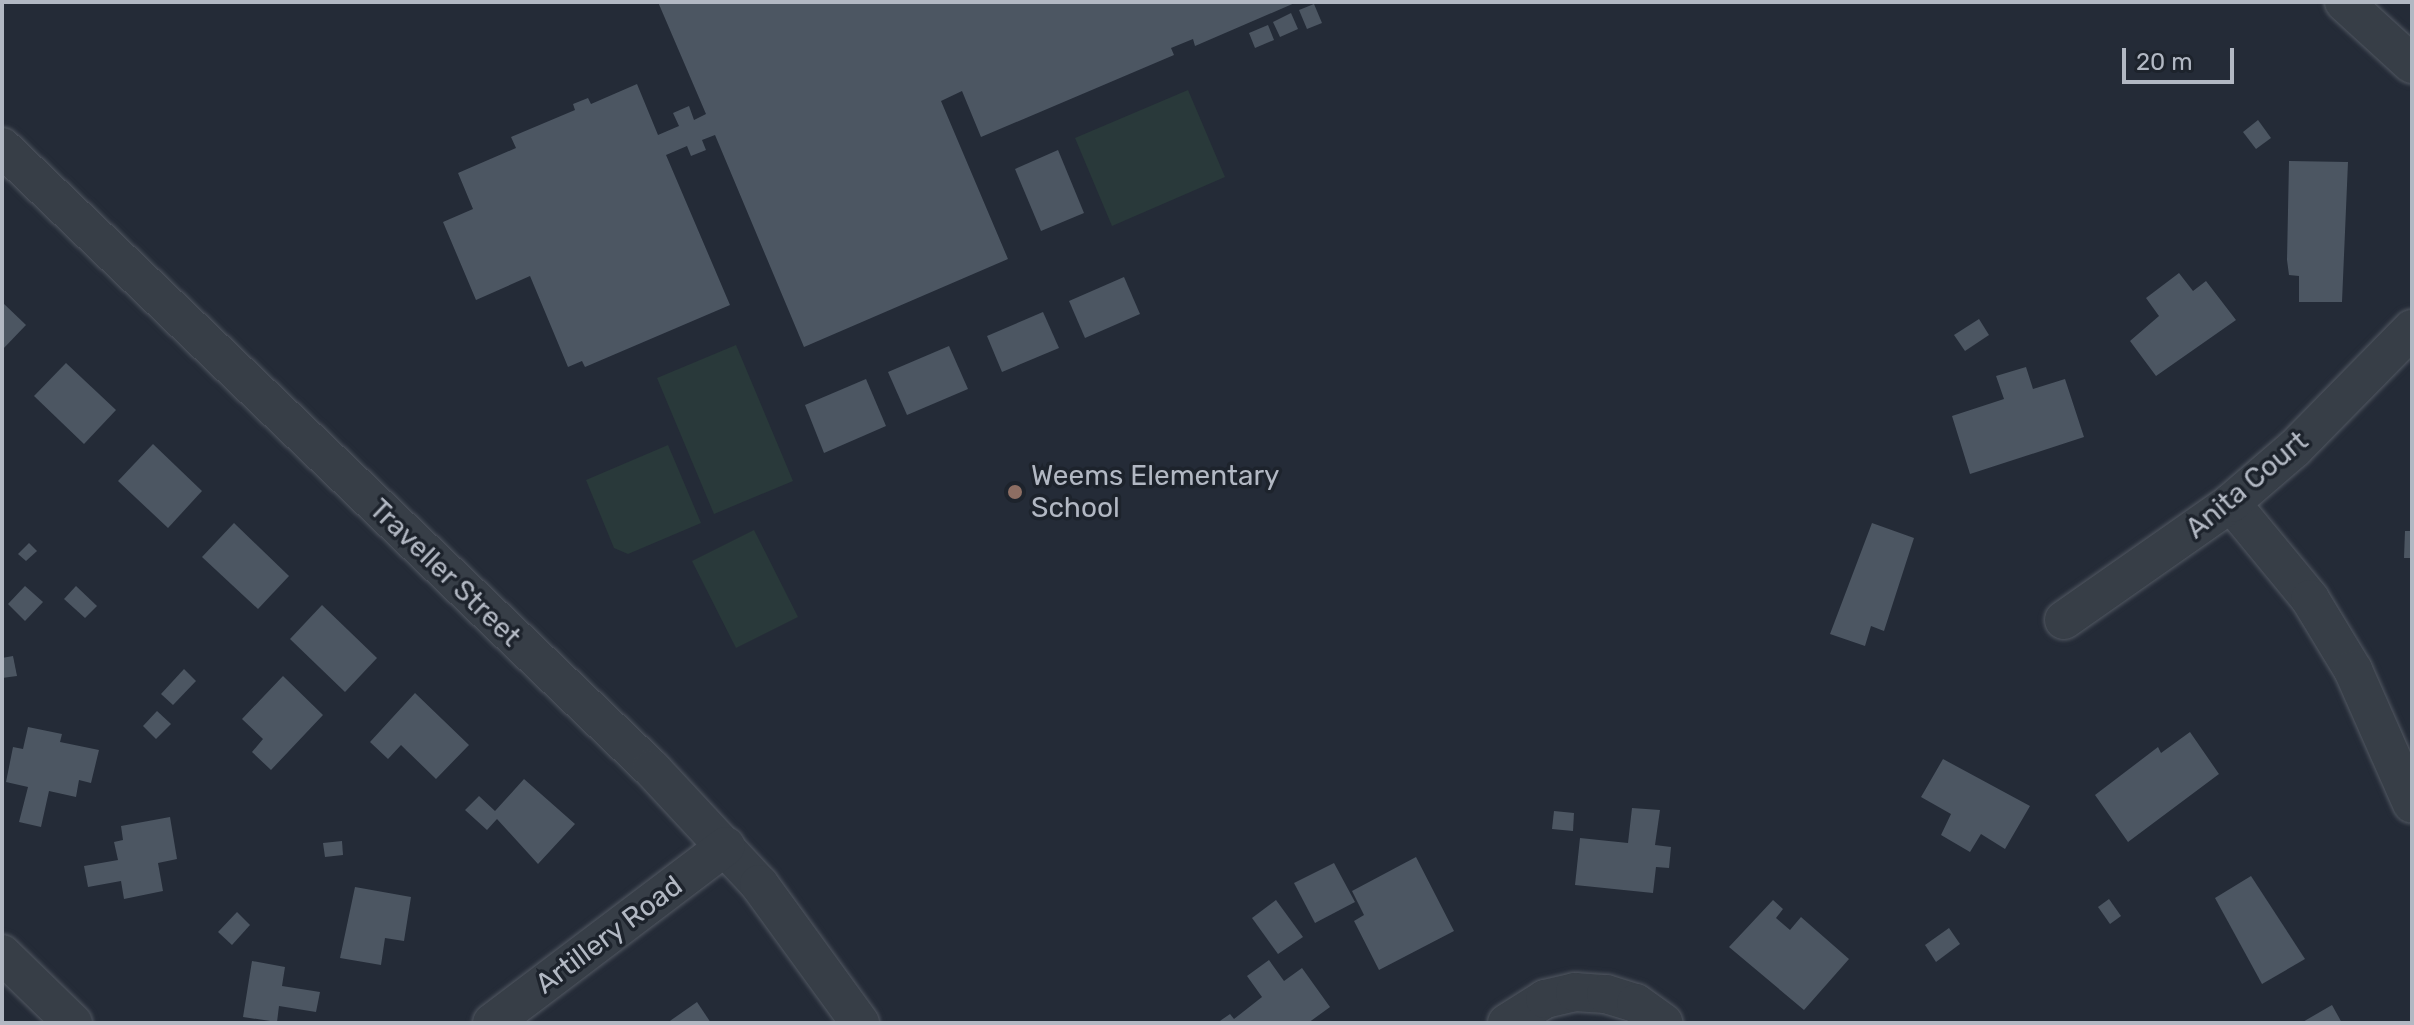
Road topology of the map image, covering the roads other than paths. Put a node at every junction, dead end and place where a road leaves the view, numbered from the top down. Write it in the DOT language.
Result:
graph roads {
  1 [pos="2344,2"];
  2 [pos="2412,64"];
  3 [pos="2,147"];
  4 [pos="2412,329"];
  5 [pos="2231,503"];
  6 [pos="2064,620"];
  7 [pos="2412,804"];
  8 [pos="726,846"];
  9 [pos="2,954"];
  10 [pos="73,1023"];
  11 [pos="492,1023"];
  12 [pos="860,1023"];
  13 [pos="1507,1023"];
  14 [pos="1664,1023"];
  1 -- 2 [label="street"];
  3 -- 8 [label="street, Traveller Street"];
  4 -- 5 [label="street, Anita Court"];
  5 -- 6 [label="street, Anita Court"];
  5 -- 7 [label="street"];
  8 -- 11 [label="street, Artillery Road"];
  8 -- 12 [label="street, Traveller Street"];
  9 -- 10 [label="street"];
  13 -- 14 [label="street"];
}
